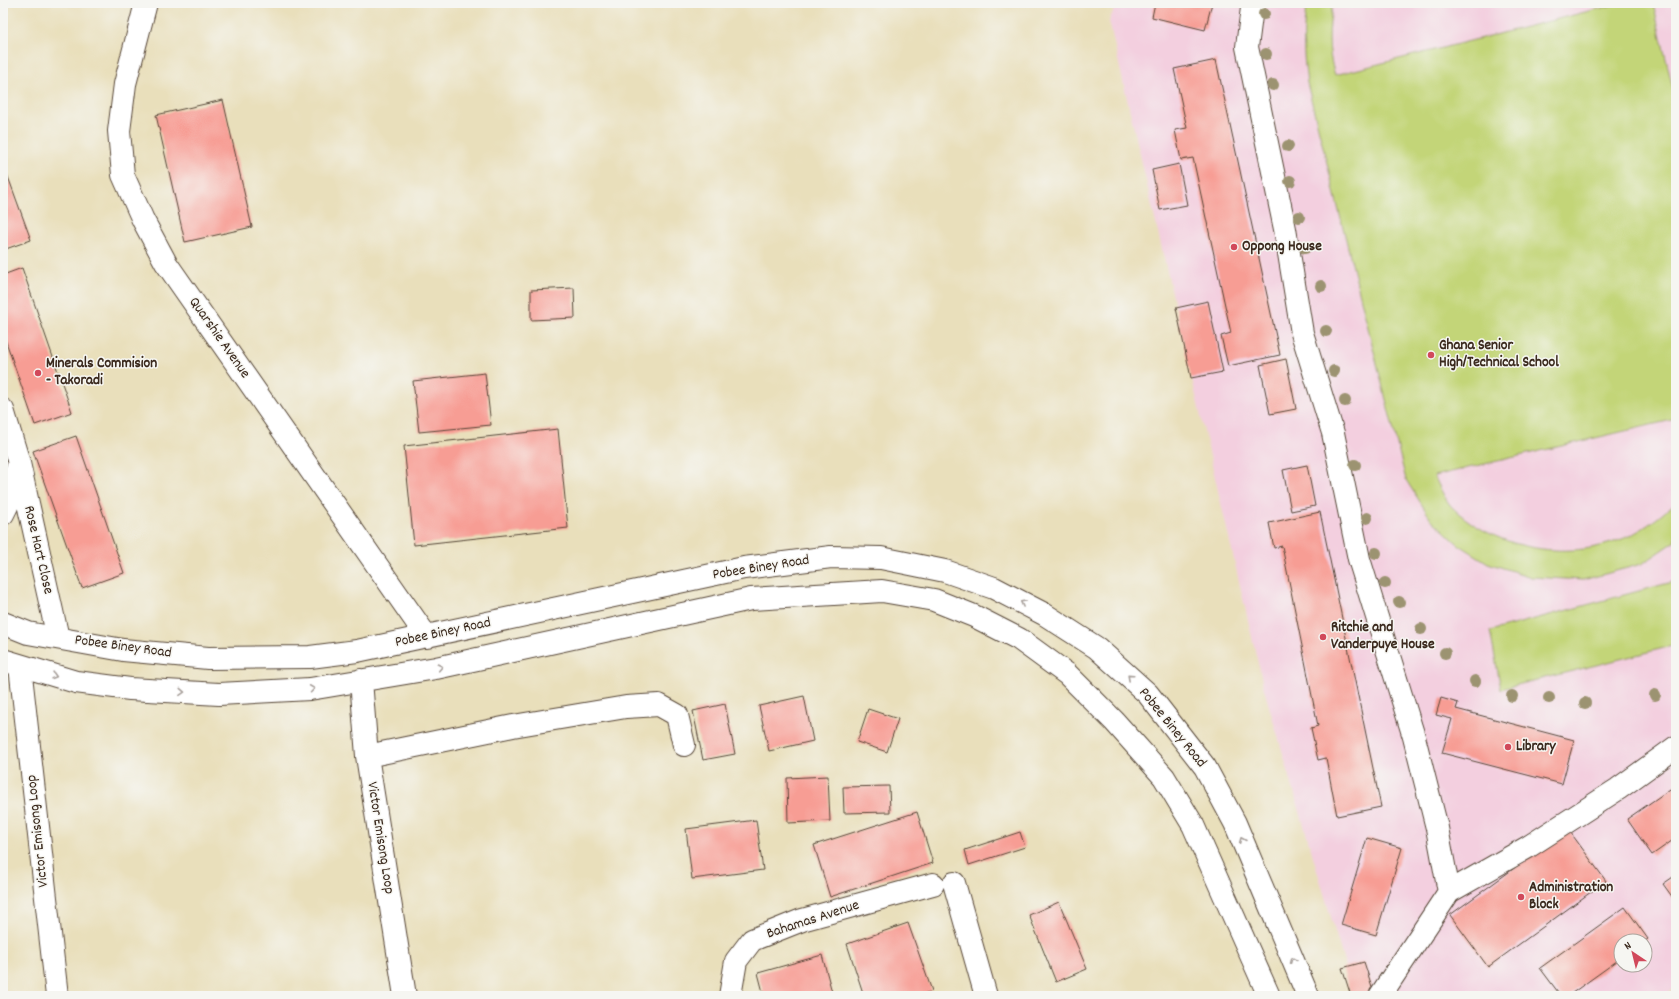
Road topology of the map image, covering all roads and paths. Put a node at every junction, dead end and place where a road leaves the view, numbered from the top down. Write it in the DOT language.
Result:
graph roads {
  1 [pos="146,3"];
  2 [pos="1254,3"];
  3 [pos="3,410"];
  4 [pos="19,463"];
  5 [pos="3,514"];
  6 [pos="3,623"];
  7 [pos="427,637"];
  8 [pos="58,638"];
  9 [pos="11,663"];
  10 [pos="361,680"];
  11 [pos="684,745"];
  12 [pos="1676,747"];
  13 [pos="367,756"];
  14 [pos="1449,892"];
  15 [pos="57,996"];
  16 [pos="405,996"];
  17 [pos="730,996"];
  18 [pos="986,996"];
  19 [pos="1269,996"];
  20 [pos="1308,996"];
  21 [pos="1380,996"];
  1 -- 7 [label="street, Quarshie Avenue"];
  2 -- 14 [label="street"];
  3 -- 4 [label="street, Rose Hart Close"];
  4 -- 5 [label="street, Rose Hart Close"];
  4 -- 8 [label="street, Rose Hart Close"];
  6 -- 8 [label="street, Pobee Biney Road"];
  7 -- 8 [label="street, Pobee Biney Road"];
  20 -- 7 [label="street, Pobee Biney Road, one-way"];
  9 -- 10 [label="street, Pobee Biney Road, one-way"];
  9 -- 15 [label="street, Victor Emisong Loop"];
  10 -- 13 [label="street, Victor Emisong Loop"];
  10 -- 19 [label="street, Pobee Biney Road, one-way"];
  11 -- 13 [label="street"];
  12 -- 14 [label="street"];
  13 -- 16 [label="street, Victor Emisong Loop"];
  14 -- 21 [label="street"];
  17 -- 18 [label="street, Bahamas Avenue"];
}
